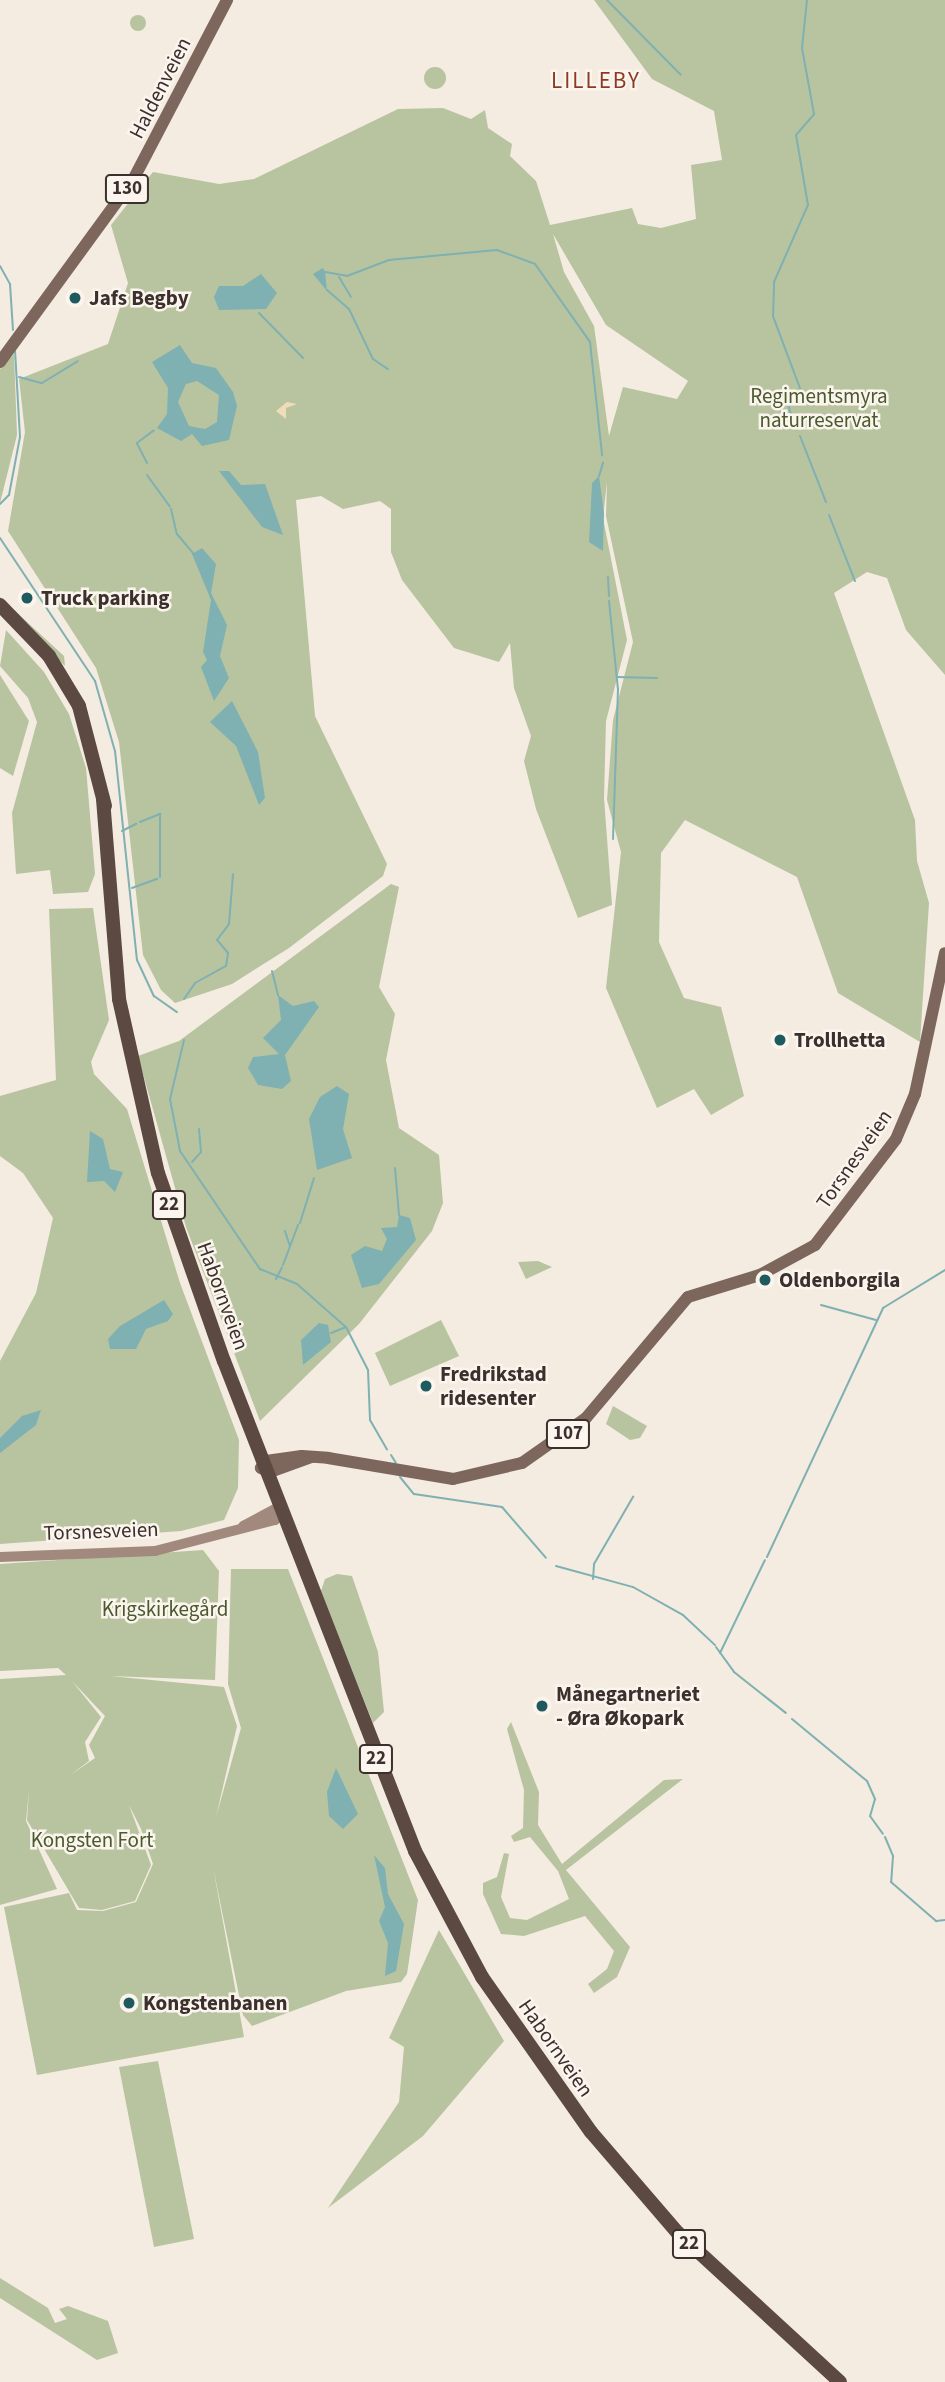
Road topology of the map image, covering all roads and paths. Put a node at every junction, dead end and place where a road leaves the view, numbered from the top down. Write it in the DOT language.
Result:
graph roads {
  1 [pos="227,0"];
  2 [pos="0,362"];
  3 [pos="1,608"];
  4 [pos="945,953"];
  5 [pos="265,1467"];
  6 [pos="279,1514"];
  7 [pos="0,1557"];
  8 [pos="841,2382"];
  1 -- 2 [label="main road, Haldenveien / 130"];
  3 -- 5 [label="highway, Habornveien / 22"];
  4 -- 5 [label="main road, Torsnesveien / 107"];
  5 -- 6 [label="highway, Habornveien / 22"];
  6 -- 7 [label="street, Torsnesveien"];
  6 -- 8 [label="highway, Habornveien / 22"];
}
